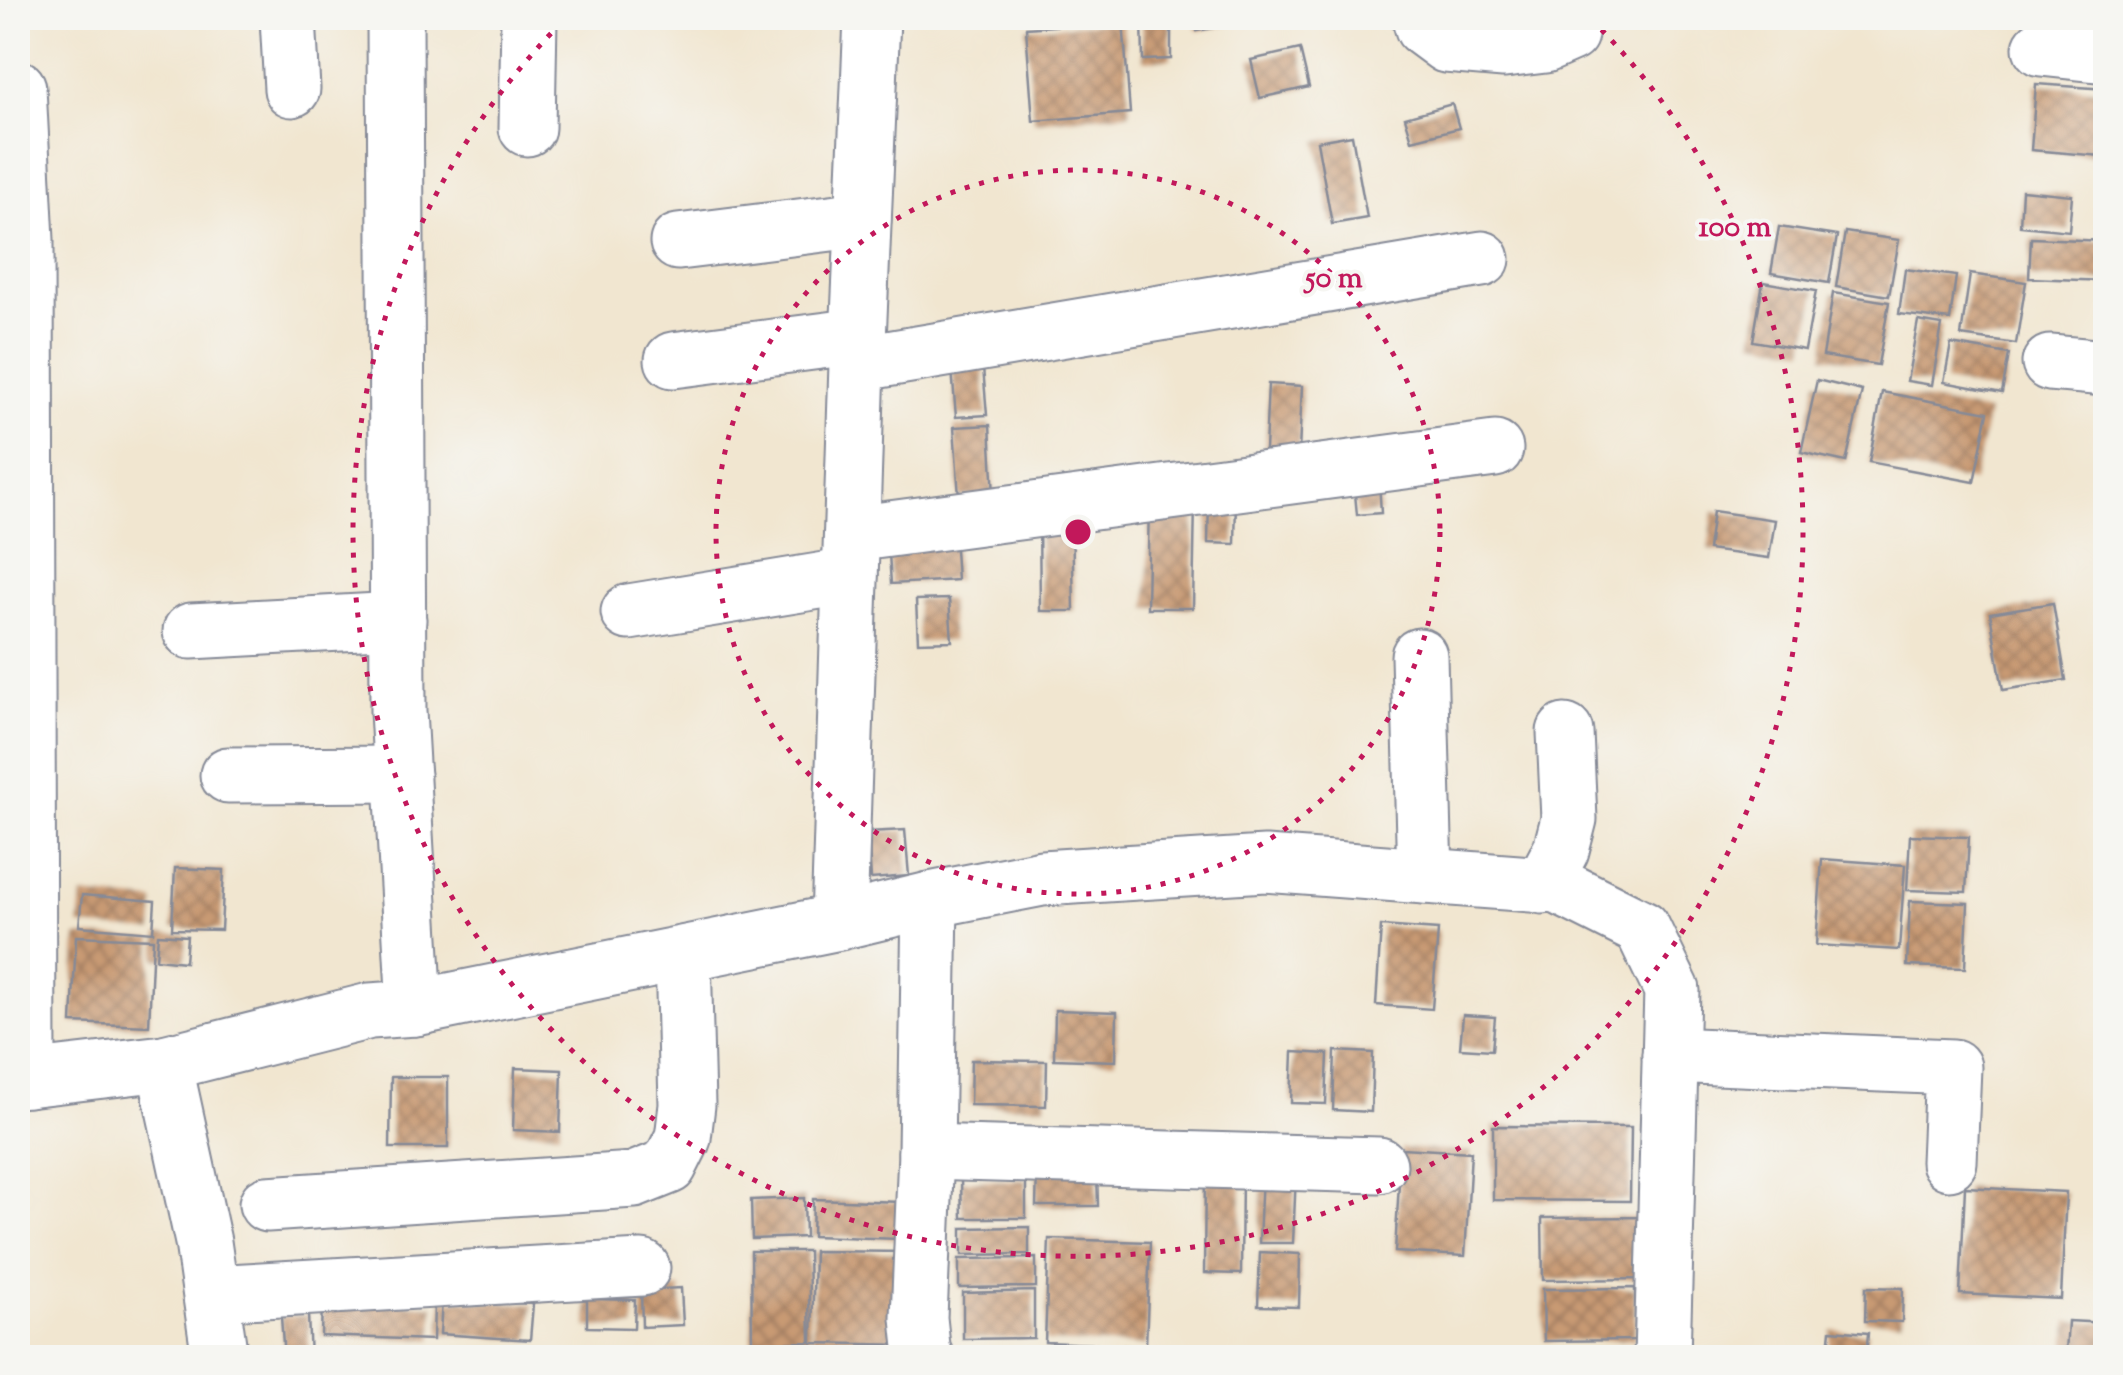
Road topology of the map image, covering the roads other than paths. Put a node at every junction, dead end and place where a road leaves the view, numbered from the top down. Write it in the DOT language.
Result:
graph roads {
  1 [pos="288,18"];
  2 [pos="395,18"];
  3 [pos="529,18"];
  4 [pos="872,18"];
  5 [pos="1420,18"];
  6 [pos="1570,18"];
  7 [pos="2042,48"];
  8 [pos="2106,54"];
  9 [pos="18,88"];
  10 [pos="292,88"];
  11 [pos="527,128"];
  12 [pos="863,218"];
  13 [pos="678,242"];
  14 [pos="1482,260"];
  15 [pos="858,350"];
  16 [pos="673,360"];
  17 [pos="2050,363"];
  18 [pos="2106,368"];
  19 [pos="1496,448"];
  20 [pos="851,555"];
  21 [pos="629,612"];
  22 [pos="398,620"];
  23 [pos="191,631"];
  24 [pos="1420,656"];
  25 [pos="1566,732"];
  26 [pos="402,774"];
  27 [pos="228,775"];
  28 [pos="1425,876"];
  29 [pos="1542,886"];
  30 [pos="930,900"];
  31 [pos="839,922"];
  32 [pos="682,954"];
  33 [pos="415,1008"];
  34 [pos="1670,1055"];
  35 [pos="164,1063"];
  36 [pos="22,1080"];
  37 [pos="926,1152"];
  38 [pos="1949,1162"];
  39 [pos="1378,1165"];
  40 [pos="267,1204"];
  41 [pos="642,1268"];
  42 [pos="210,1293"];
  43 [pos="220,1358"];
  44 [pos="926,1358"];
  45 [pos="1662,1358"];
  1 -- 10 [label="street"];
  2 -- 22 [label="street"];
  3 -- 11 [label="street"];
  4 -- 12 [label="street"];
  5 -- 6 [label="street"];
  7 -- 8 [label="street"];
  9 -- 36 [label="street"];
  12 -- 13 [label="street"];
  12 -- 15 [label="street"];
  14 -- 15 [label="street"];
  15 -- 16 [label="street"];
  15 -- 20 [label="street"];
  17 -- 18 [label="street"];
  19 -- 20 [label="street"];
  20 -- 21 [label="street"];
  20 -- 31 [label="street"];
  22 -- 23 [label="street"];
  22 -- 26 [label="street"];
  24 -- 28 [label="street"];
  25 -- 29 [label="street"];
  26 -- 27 [label="street"];
  26 -- 33 [label="street"];
  28 -- 29 [label="street"];
  28 -- 30 [label="street"];
  29 -- 34 [label="street"];
  30 -- 31 [label="street"];
  30 -- 37 [label="street"];
  31 -- 32 [label="street"];
  32 -- 33 [label="street"];
  32 -- 40 [label="street"];
  33 -- 35 [label="street"];
  34 -- 38 [label="street"];
  34 -- 45 [label="street"];
  35 -- 36 [label="street"];
  35 -- 42 [label="street"];
  37 -- 39 [label="street"];
  37 -- 44 [label="street"];
  41 -- 42 [label="street"];
  42 -- 43 [label="street"];
}
